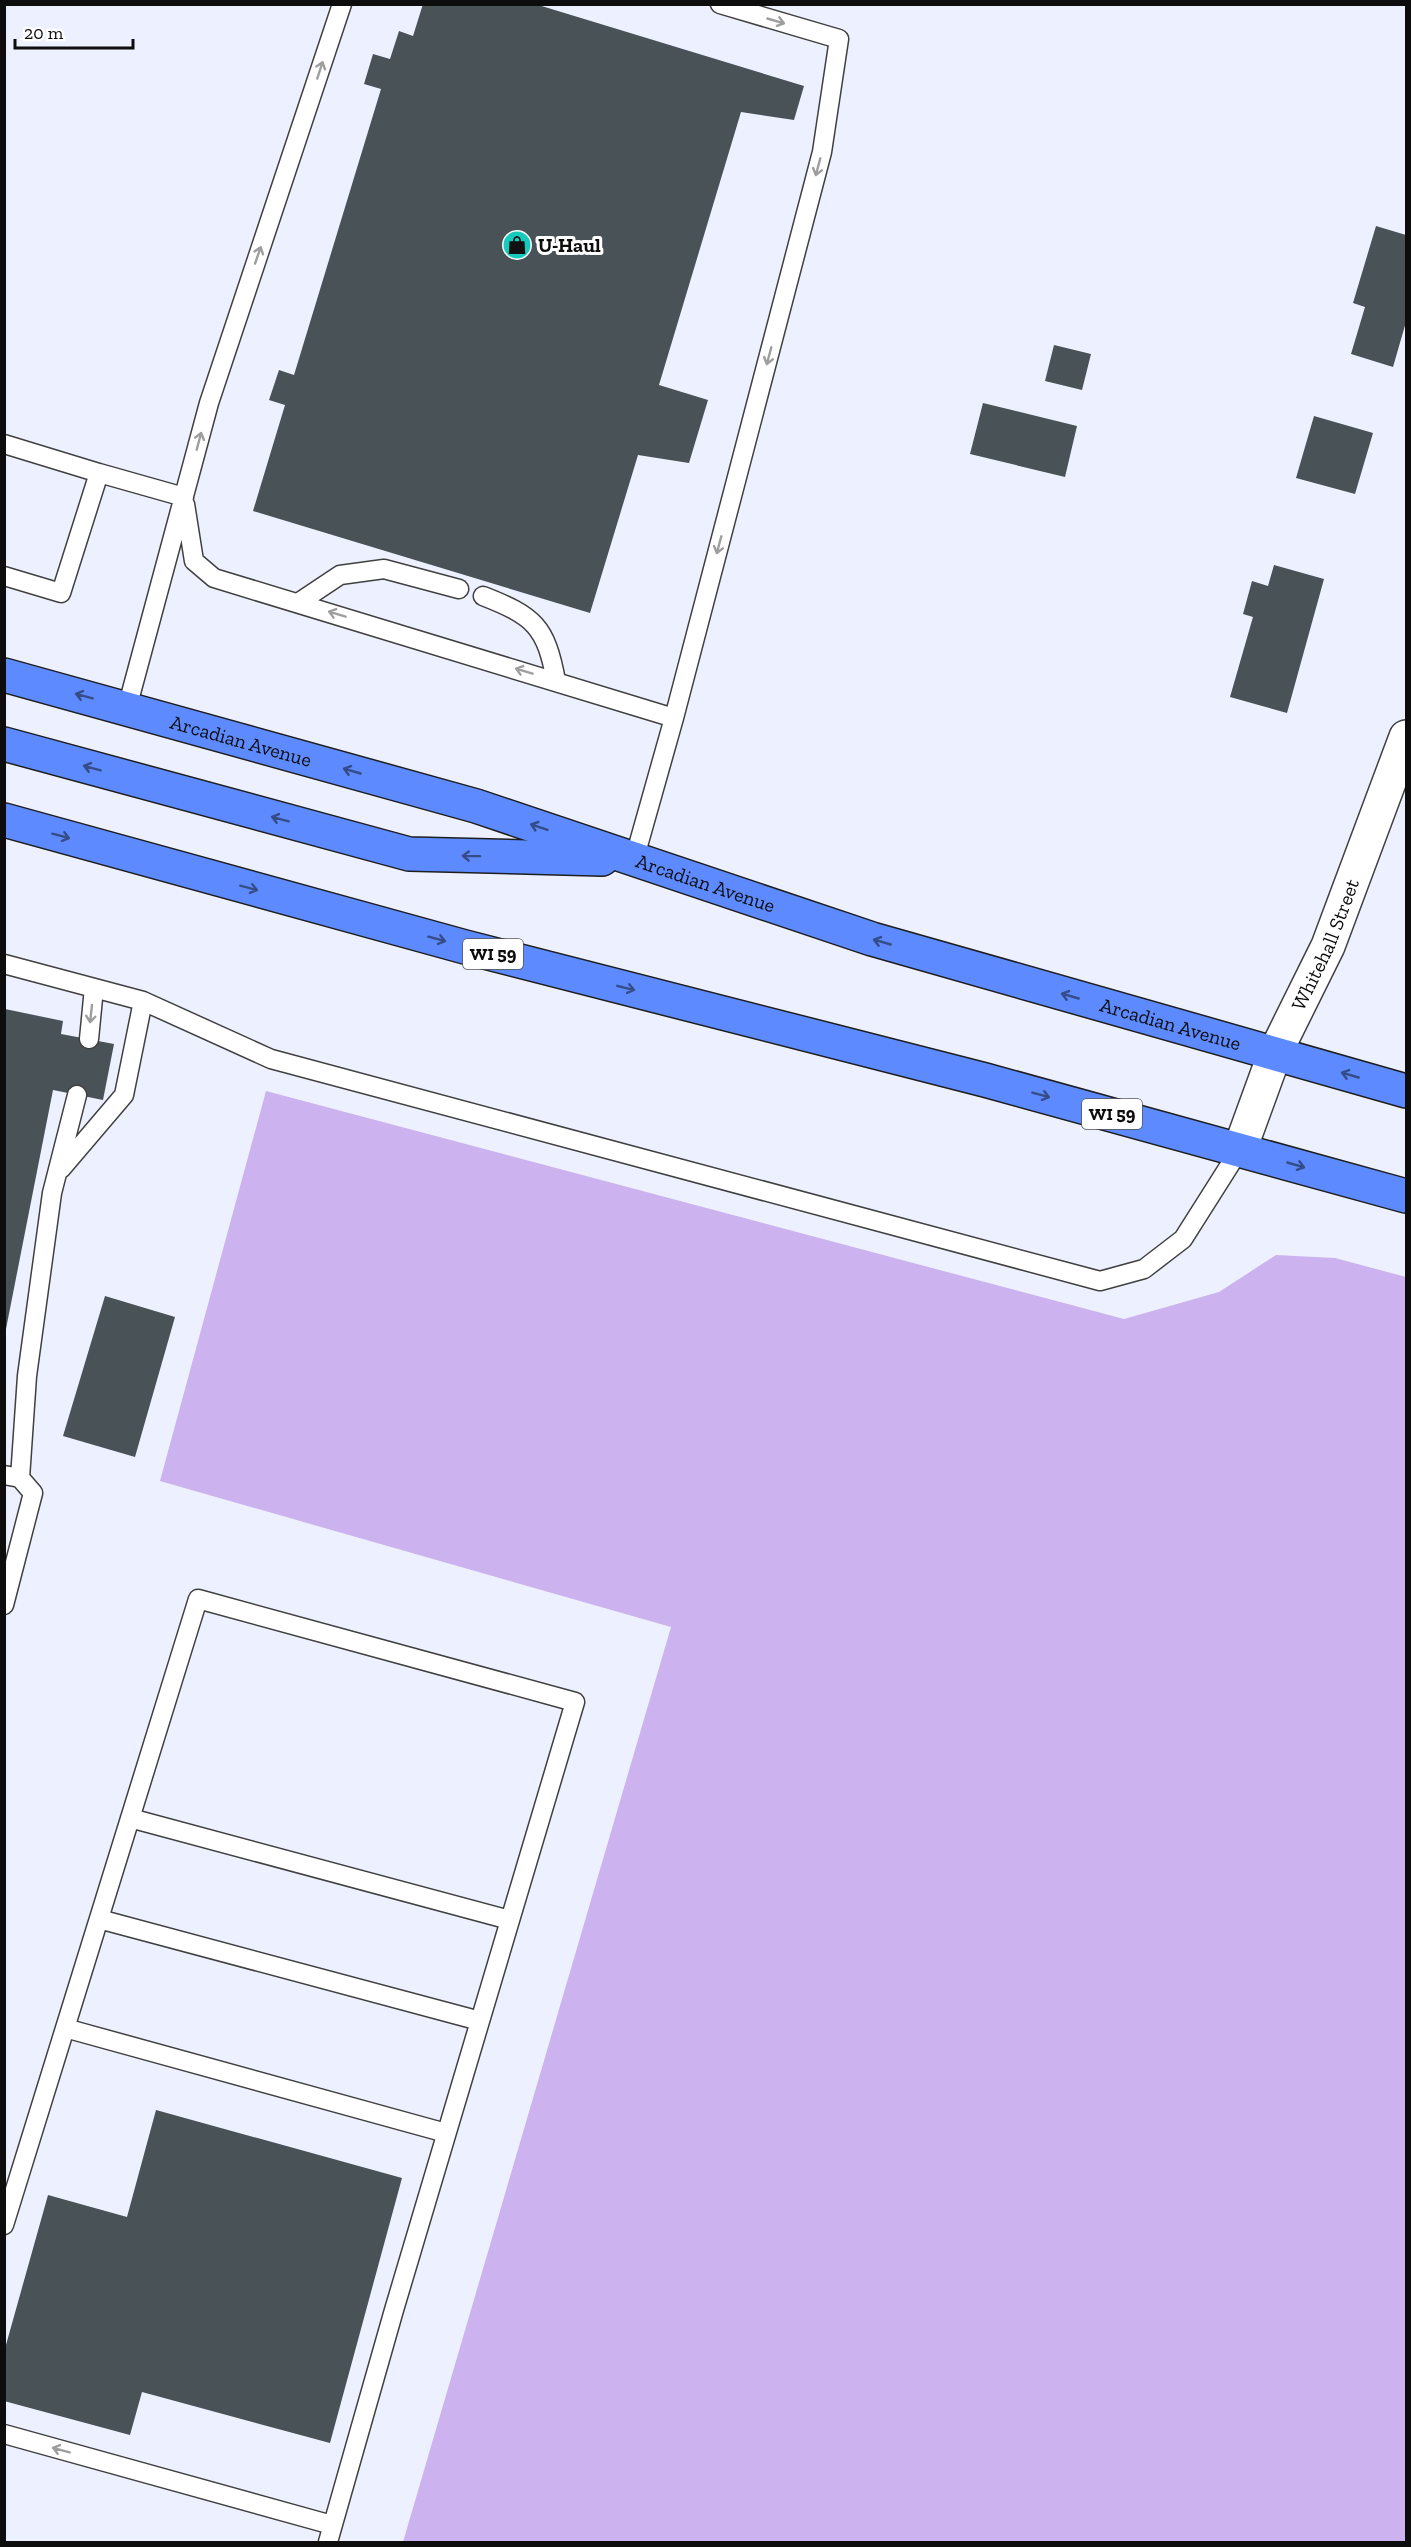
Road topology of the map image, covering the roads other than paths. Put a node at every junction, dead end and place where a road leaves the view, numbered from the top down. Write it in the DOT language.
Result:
graph roads {
  1 [pos="342,4"];
  2 [pos="720,4"];
  3 [pos="4,444"];
  4 [pos="99,473"];
  5 [pos="184,497"];
  6 [pos="4,576"];
  7 [pos="459,589"];
  8 [pos="483,596"];
  9 [pos="298,603"];
  10 [pos="4,675"];
  11 [pos="556,681"];
  12 [pos="127,708"];
  13 [pos="674,718"];
  14 [pos="1407,737"];
  15 [pos="4,744"];
  16 [pos="4,820"];
  17 [pos="634,860"];
  18 [pos="4,964"];
  19 [pos="94,988"];
  20 [pos="143,1001"];
  21 [pos="89,1039"];
  22 [pos="1275,1053"];
  23 [pos="1407,1091"];
  24 [pos="77,1095"];
  25 [pos="1240,1149"];
  26 [pos="57,1172"];
  27 [pos="1407,1196"];
  28 [pos="12,1476"];
  29 [pos="4,1605"];
  30 [pos="130,1818"];
  31 [pos="99,1919"];
  32 [pos="510,1920"];
  33 [pos="480,2021"];
  34 [pos="65,2028"];
  35 [pos="446,2133"];
  36 [pos="4,2224"];
  37 [pos="4,2434"];
  38 [pos="330,2534"];
  5 -- 1 [label="lane, one-way"];
  2 -- 13 [label="lane, one-way"];
  3 -- 4 [label="lane"];
  4 -- 5 [label="lane"];
  4 -- 6 [label="lane"];
  5 -- 9 [label="lane"];
  5 -- 12 [label="lane"];
  7 -- 9 [label="lane"];
  8 -- 11 [label="lane"];
  11 -- 9 [label="lane, one-way"];
  12 -- 10 [label="main road, Arcadian Avenue, one-way"];
  11 -- 13 [label="lane"];
  17 -- 12 [label="main road, Arcadian Avenue, one-way"];
  13 -- 17 [label="lane"];
  14 -- 22 [label="street, Whitehall Street"];
  17 -- 15 [label="main road, one-way"];
  16 -- 25 [label="main road, WI 59, one-way"];
  22 -- 17 [label="main road, Arcadian Avenue, one-way"];
  18 -- 19 [label="lane"];
  19 -- 20 [label="lane"];
  19 -- 21 [label="lane, one-way"];
  20 -- 25 [label="lane"];
  20 -- 26 [label="lane"];
  23 -- 22 [label="main road, Arcadian Avenue, one-way"];
  22 -- 25 [label="street, Whitehall Street"];
  24 -- 26 [label="lane"];
  25 -- 27 [label="main road, WI 59, one-way"];
  26 -- 28 [label="lane"];
  28 -- 29 [label="lane"];
  30 -- 31 [label="lane"];
  30 -- 32 [label="lane"];
  30 -- 32 [label="lane"];
  31 -- 33 [label="lane"];
  31 -- 34 [label="lane"];
  32 -- 33 [label="lane"];
  33 -- 35 [label="lane"];
  34 -- 35 [label="lane"];
  34 -- 36 [label="lane"];
  35 -- 38 [label="lane"];
  38 -- 37 [label="lane, one-way"];
}
